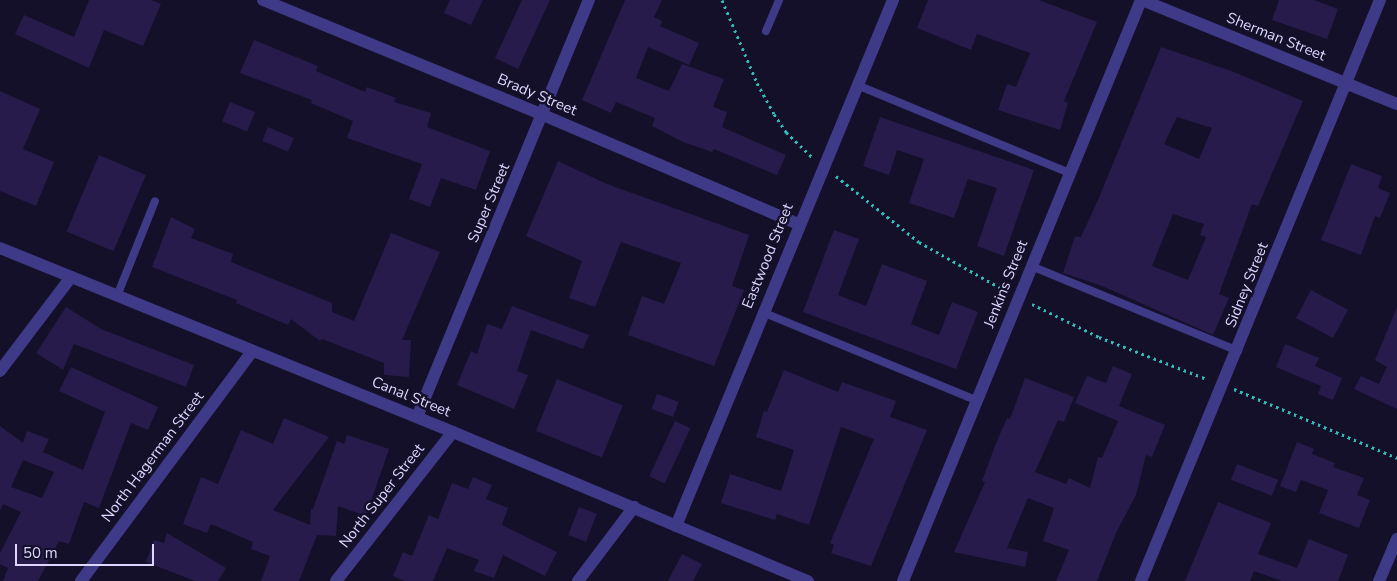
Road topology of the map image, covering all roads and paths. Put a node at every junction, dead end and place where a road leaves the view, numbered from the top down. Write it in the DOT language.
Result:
graph roads {
  1 [pos="262,0"];
  2 [pos="589,0"];
  3 [pos="779,0"];
  4 [pos="892,0"];
  5 [pos="1142,0"];
  6 [pos="1380,0"];
  7 [pos="285,4"];
  8 [pos="766,31"];
  9 [pos="1346,82"];
  10 [pos="856,85"];
  11 [pos="1397,104"];
  12 [pos="543,115"];
  13 [pos="1069,173"];
  14 [pos="155,201"];
  15 [pos="798,224"];
  16 [pos="0,248"];
  17 [pos="1031,266"];
  18 [pos="71,277"];
  19 [pos="117,296"];
  20 [pos="762,312"];
  21 [pos="1238,351"];
  22 [pos="252,352"];
  23 [pos="0,371"];
  24 [pos="976,400"];
  25 [pos="417,417"];
  26 [pos="453,432"];
  27 [pos="634,507"];
  28 [pos="676,526"];
  29 [pos="1397,538"];
  30 [pos="81,581"];
  31 [pos="336,581"];
  32 [pos="578,581"];
  33 [pos="808,581"];
  34 [pos="903,581"];
  35 [pos="1141,581"];
  36 [pos="1378,581"];
  1 -- 7 [label="street, Brady Street"];
  2 -- 12 [label="street, Super Street"];
  3 -- 8 [label="lane"];
  4 -- 10 [label="street, Eastwood Street"];
  5 -- 9 [label="street, Sherman Street"];
  5 -- 13 [label="street, Jenkins Street"];
  6 -- 9 [label="street, Sidney Street"];
  7 -- 12 [label="street, Brady Street"];
  9 -- 11 [label="street, Sherman Street"];
  9 -- 21 [label="street, Sidney Street"];
  10 -- 13 [label="lane"];
  10 -- 15 [label="street, Eastwood Street"];
  12 -- 15 [label="street, Brady Street"];
  12 -- 25 [label="street, Super Street"];
  13 -- 17 [label="street, Jenkins Street"];
  14 -- 19 [label="lane"];
  15 -- 20 [label="street, Eastwood Street"];
  16 -- 18 [label="street, Canal Street"];
  17 -- 21 [label="lane"];
  17 -- 24 [label="street, Jenkins Street"];
  18 -- 19 [label="street, Canal Street"];
  18 -- 23 [label="street"];
  19 -- 22 [label="street, Canal Street"];
  20 -- 24 [label="lane"];
  20 -- 28 [label="street, Eastwood Street"];
  21 -- 35 [label="street, Sidney Street"];
  22 -- 25 [label="street, Canal Street"];
  22 -- 30 [label="street, North Hagerman Street"];
  24 -- 34 [label="street, Jenkins Street"];
  25 -- 26 [label="street, Canal Street"];
  26 -- 27 [label="street, Canal Street"];
  26 -- 31 [label="street, North Super Street"];
  27 -- 28 [label="street, Canal Street"];
  27 -- 32 [label="street"];
  28 -- 33 [label="street, Canal Street"];
  29 -- 36 [label="street"];
}
